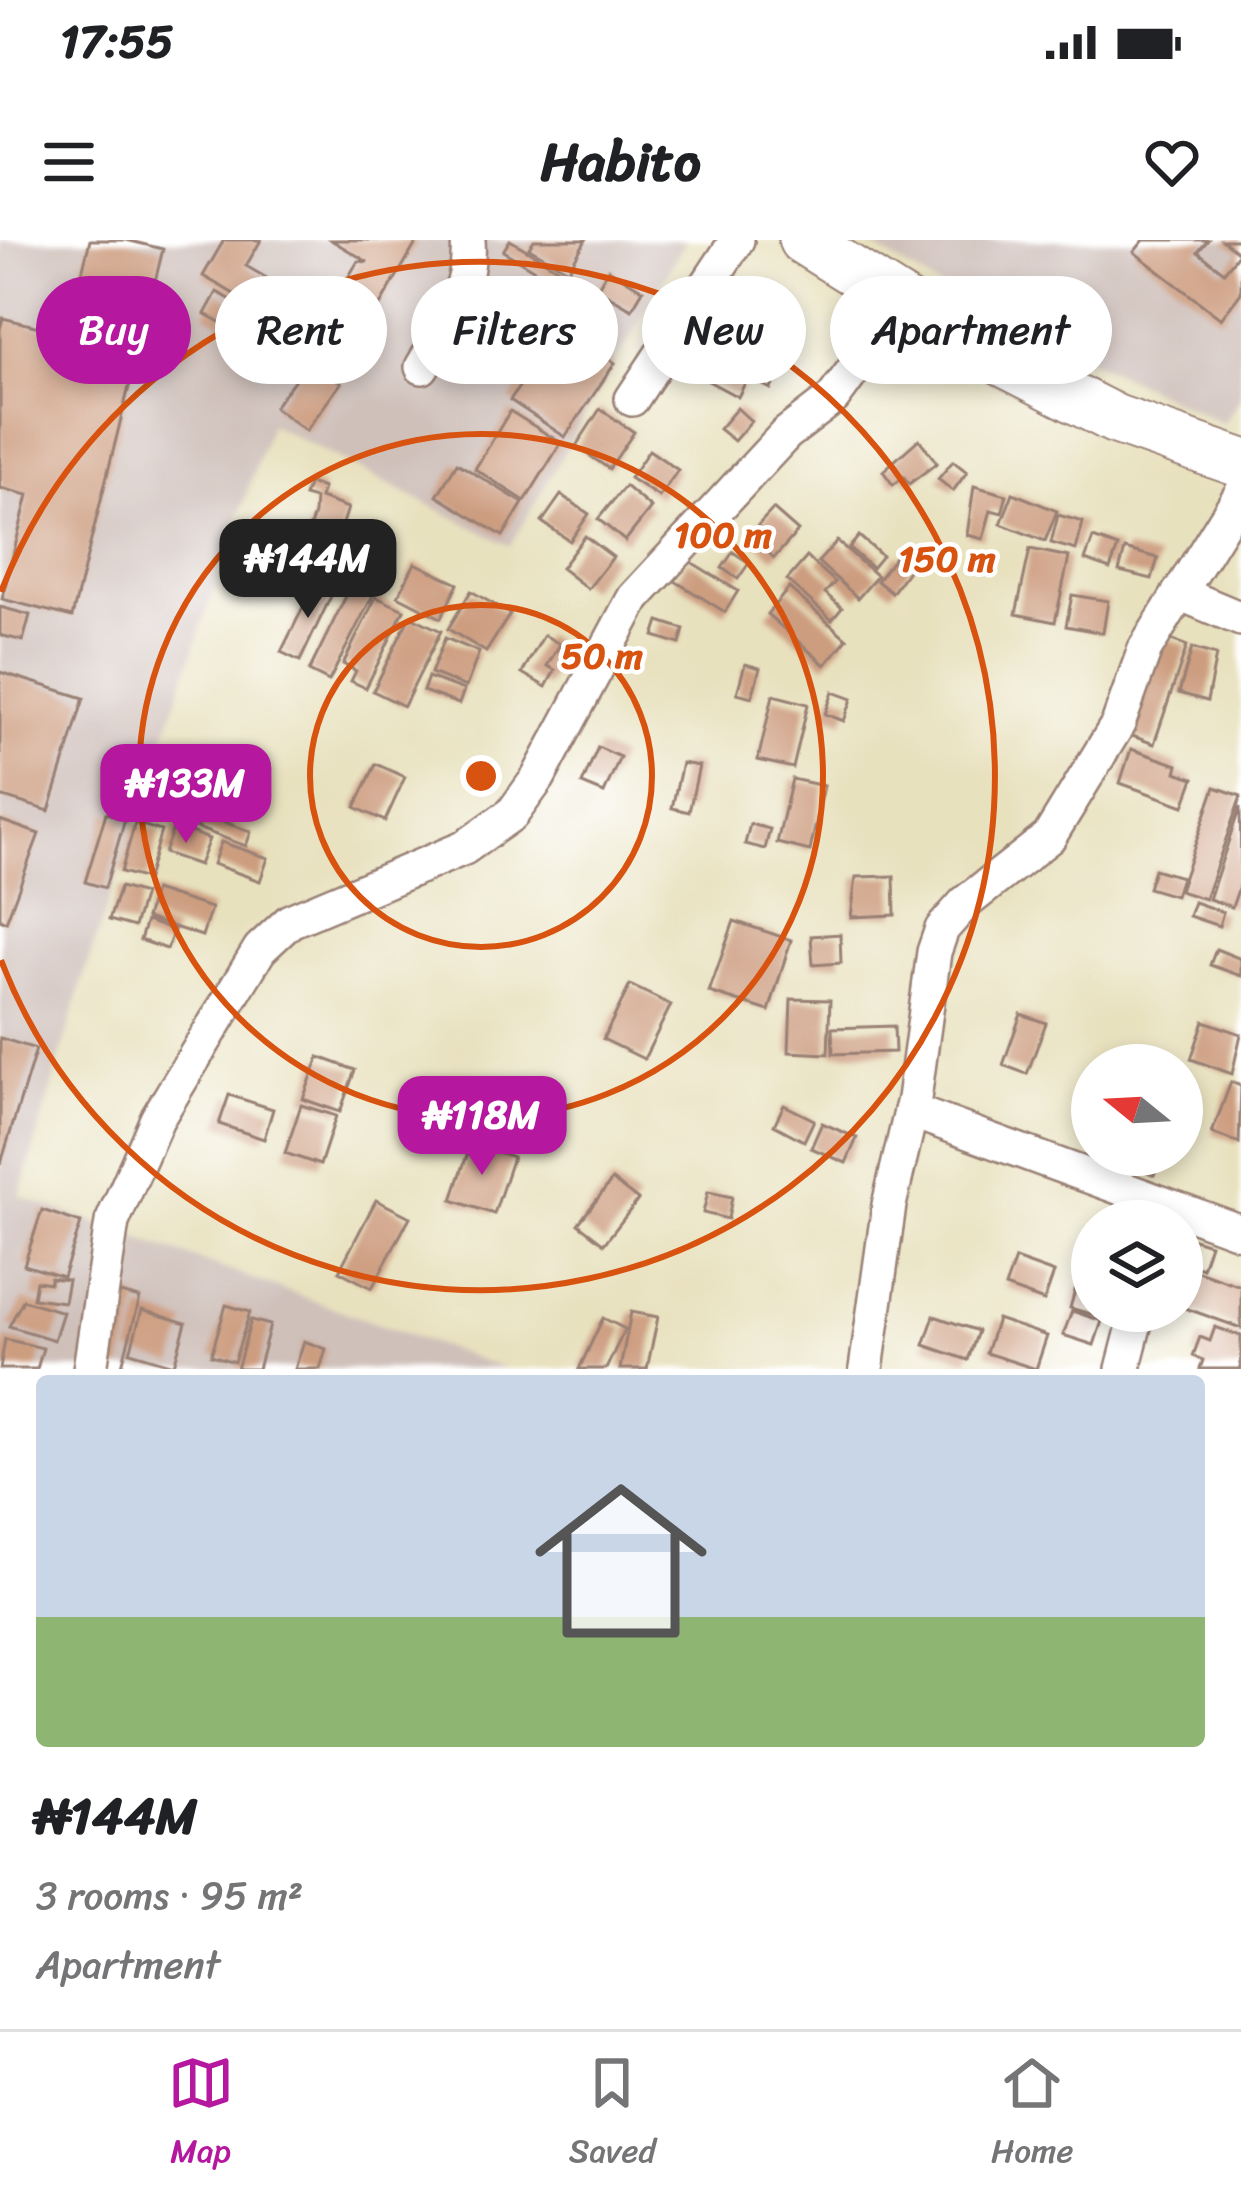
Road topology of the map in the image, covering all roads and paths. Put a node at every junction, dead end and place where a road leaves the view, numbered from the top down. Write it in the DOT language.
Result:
graph roads {
  1 [pos="468,240"];
  2 [pos="737,240"];
  3 [pos="803,240"];
  4 [pos="467,276"];
  5 [pos="859,276"];
  6 [pos="843,384"];
  7 [pos="1046,384"];
  8 [pos="632,399"];
  9 [pos="1241,463"];
  10 [pos="1241,494"];
  11 [pos="1179,593"];
  12 [pos="1241,619"];
  13 [pos="911,1111"];
  14 [pos="1133,1200"];
  15 [pos="1203,1222"];
  16 [pos="1241,1232"];
  17 [pos="1133,1332"];
  18 [pos="90,1369"];
  19 [pos="866,1369"];
  20 [pos="1123,1369"];
  1 -- 4 [label="street"];
  2 -- 8 [label="street"];
  3 -- 5 [label="highway"];
  6 -- 18 [label="street"];
  7 -- 9 [label="highway"];
  10 -- 11 [label="street"];
  11 -- 12 [label="street"];
  11 -- 13 [label="street"];
  13 -- 14 [label="street"];
  13 -- 19 [label="street"];
  15 -- 16 [label="street"];
  17 -- 20 [label="street"];
}
